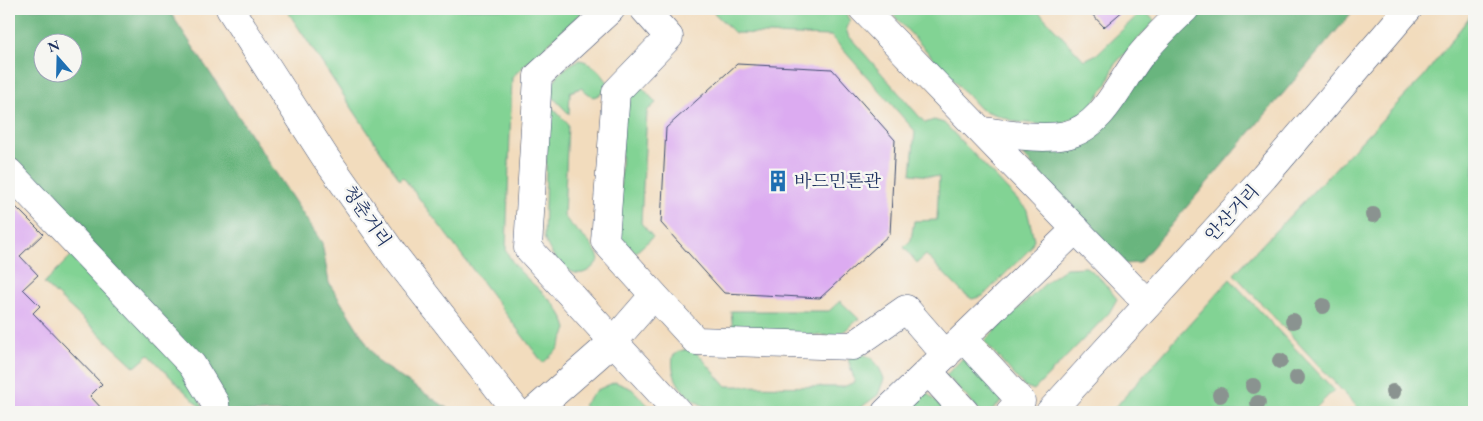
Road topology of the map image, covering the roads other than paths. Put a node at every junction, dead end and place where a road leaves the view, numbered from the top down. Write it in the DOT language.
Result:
graph roads {
  1 [pos="230,9"];
  2 [pos="612,9"];
  3 [pos="644,9"];
  4 [pos="863,9"];
  5 [pos="1184,9"];
  6 [pos="1408,9"];
  7 [pos="982,131"];
  8 [pos="9,172"];
  9 [pos="1076,229"];
  10 [pos="654,296"];
  11 [pos="1148,304"];
  12 [pos="614,341"];
  13 [pos="946,355"];
  14 [pos="216,412"];
  15 [pos="517,412"];
  16 [pos="533,412"];
  17 [pos="678,412"];
  18 [pos="886,412"];
  19 [pos="965,412"];
  20 [pos="1010,412"];
  21 [pos="1050,412"];
  1 -- 15 [label="main road, 청춘거리"];
  2 -- 12 [label="main road"];
  3 -- 10 [label="main road"];
  4 -- 7 [label="main road"];
  5 -- 7 [label="main road"];
  6 -- 11 [label="main road, 안산거리"];
  7 -- 9 [label="main road"];
  8 -- 14 [label="main road"];
  9 -- 11 [label="main road"];
  9 -- 13 [label="main road"];
  10 -- 12 [label="main road"];
  10 -- 13 [label="main road"];
  11 -- 21 [label="main road, 안산거리"];
  12 -- 16 [label="main road"];
  12 -- 17 [label="main road"];
  13 -- 18 [label="main road"];
  13 -- 19 [label="main road"];
  13 -- 20 [label="main road"];
}
